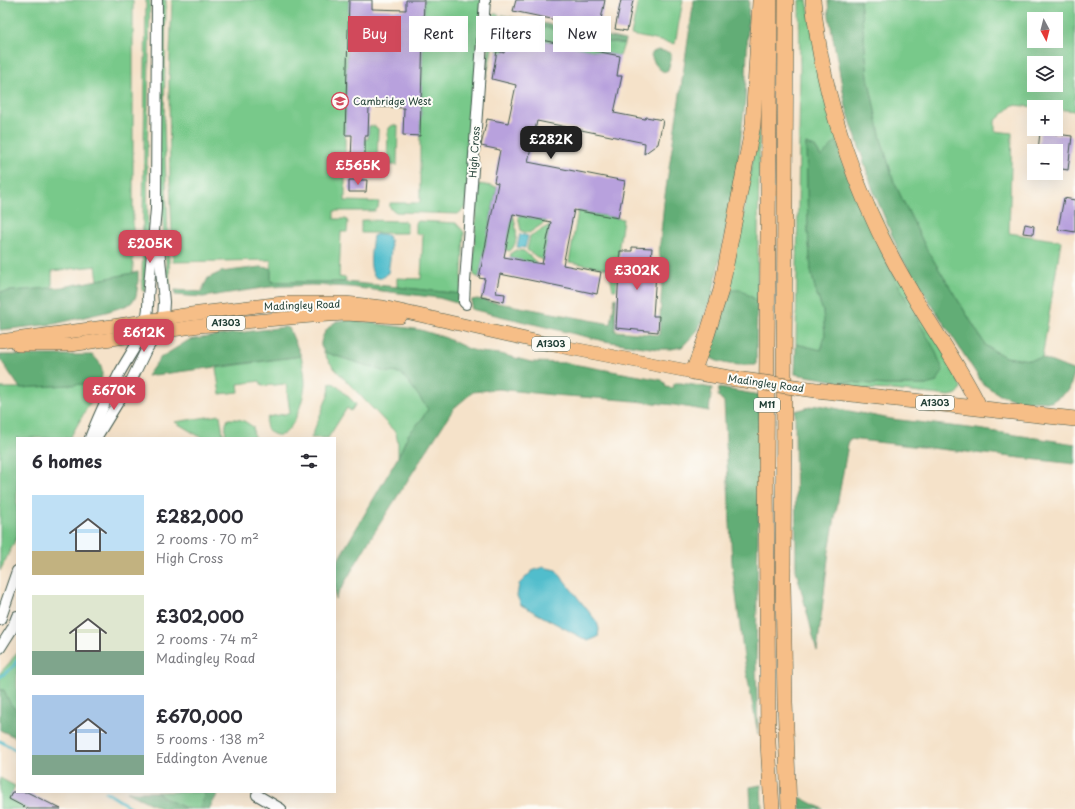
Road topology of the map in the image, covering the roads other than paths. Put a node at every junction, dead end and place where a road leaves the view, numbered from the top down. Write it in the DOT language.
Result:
graph roads {
  1 [pos="157,0"];
  2 [pos="485,0"];
  3 [pos="760,0"];
  4 [pos="770,0"];
  5 [pos="786,0"];
  6 [pos="813,0"];
  7 [pos="156,209"];
  8 [pos="466,304"];
  9 [pos="163,318"];
  10 [pos="146,321"];
  11 [pos="460,324"];
  12 [pos="159,332"];
  13 [pos="142,335"];
  14 [pos="0,342"];
  15 [pos="693,372"];
  16 [pos="980,408"];
  17 [pos="1075,419"];
  18 [pos="90,437"];
  19 [pos="97,437"];
  20 [pos="16,574"];
  21 [pos="16,619"];
  22 [pos="0,620"];
  23 [pos="0,648"];
  24 [pos="257,795"];
  25 [pos="280,809"];
  26 [pos="772,809"];
  27 [pos="789,809"];
  1 -- 7 [label="street"];
  2 -- 8 [label="street, High Cross"];
  3 -- 15 [label="highway"];
  4 -- 26 [label="highway, M11"];
  5 -- 27 [label="highway, M11"];
  6 -- 16 [label="highway"];
  7 -- 9 [label="street"];
  7 -- 10 [label="street"];
  9 -- 10 [label="main road, Madingley Road / A1303"];
  9 -- 11 [label="main road, Madingley Road / A1303"];
  9 -- 12 [label="street"];
  10 -- 13 [label="street"];
  10 -- 14 [label="main road, Madingley Road / A1303"];
  11 -- 12 [label="main road, Madingley Road / A1303"];
  11 -- 15 [label="main road, Madingley Road / A1303"];
  12 -- 13 [label="main road, Madingley Road / A1303"];
  12 -- 19 [label="street"];
  13 -- 14 [label="main road, Madingley Road / A1303"];
  13 -- 18 [label="street"];
  15 -- 16 [label="highway, Madingley Road / A1303, bridge"];
  16 -- 17 [label="highway, Madingley Road / A1303"];
  20 -- 22 [label="street"];
  21 -- 23 [label="street"];
  24 -- 25 [label="street"];
}
